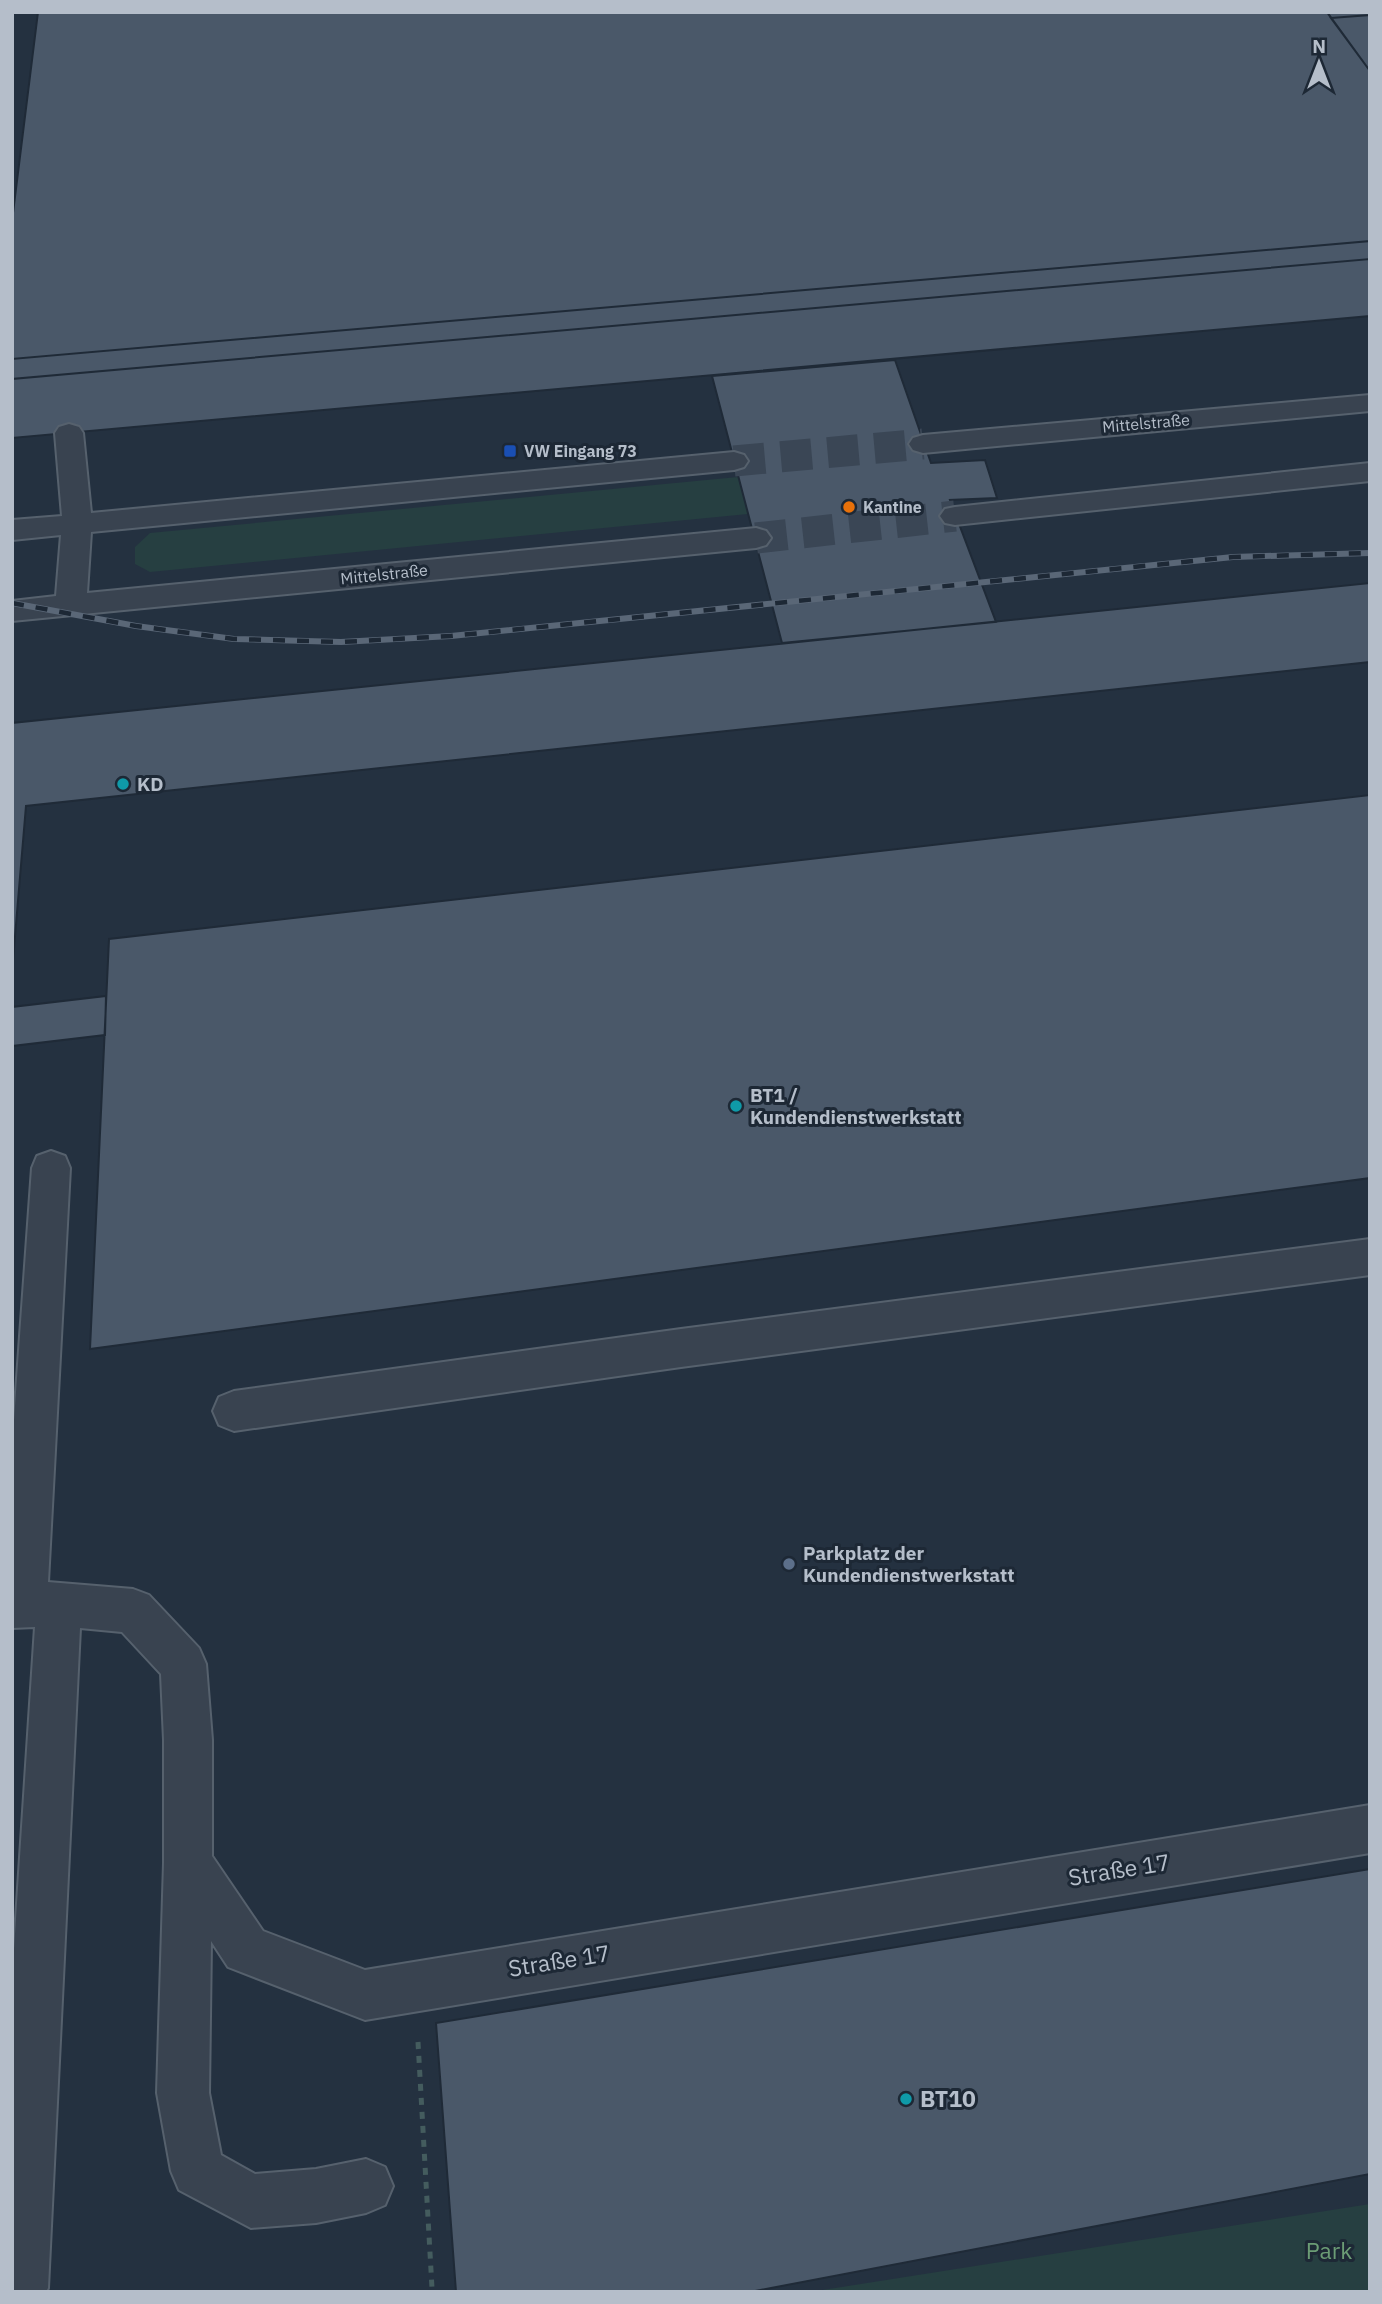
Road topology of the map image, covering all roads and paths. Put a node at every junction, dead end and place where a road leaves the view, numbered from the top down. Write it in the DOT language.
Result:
graph roads {
  1 [pos="1370,402"];
  2 [pos="69,433"];
  3 [pos="923,444"];
  4 [pos="734,461"];
  5 [pos="1370,472"];
  6 [pos="955,516"];
  7 [pos="77,524"];
  8 [pos="12,530"];
  9 [pos="756,538"];
  10 [pos="71,605"];
  11 [pos="12,611"];
  12 [pos="51,1168"];
  13 [pos="1370,1257"];
  14 [pos="234,1411"];
  15 [pos="32,1605"];
  16 [pos="1370,1829"];
  17 [pos="188,1863"];
  18 [pos="415,1986"];
  19 [pos="366,2186"];
  20 [pos="20,2288"];
  21 [pos="430,2292"];
  1 -- 3 [label="street, Mittelstraße"];
  2 -- 7 [label="street"];
  4 -- 7 [label="street"];
  5 -- 6 [label="street"];
  7 -- 8 [label="street"];
  7 -- 10 [label="street"];
  9 -- 10 [label="street, Mittelstraße"];
  10 -- 11 [label="street, Mittelstraße"];
  12 -- 15 [label="street"];
  13 -- 14 [label="street"];
  15 -- 17 [label="street"];
  15 -- 20 [label="street"];
  16 -- 18 [label="street, Straße 17"];
  17 -- 18 [label="street, Straße 17"];
  17 -- 19 [label="street"];
  18 -- 21 [label="path"];
}
